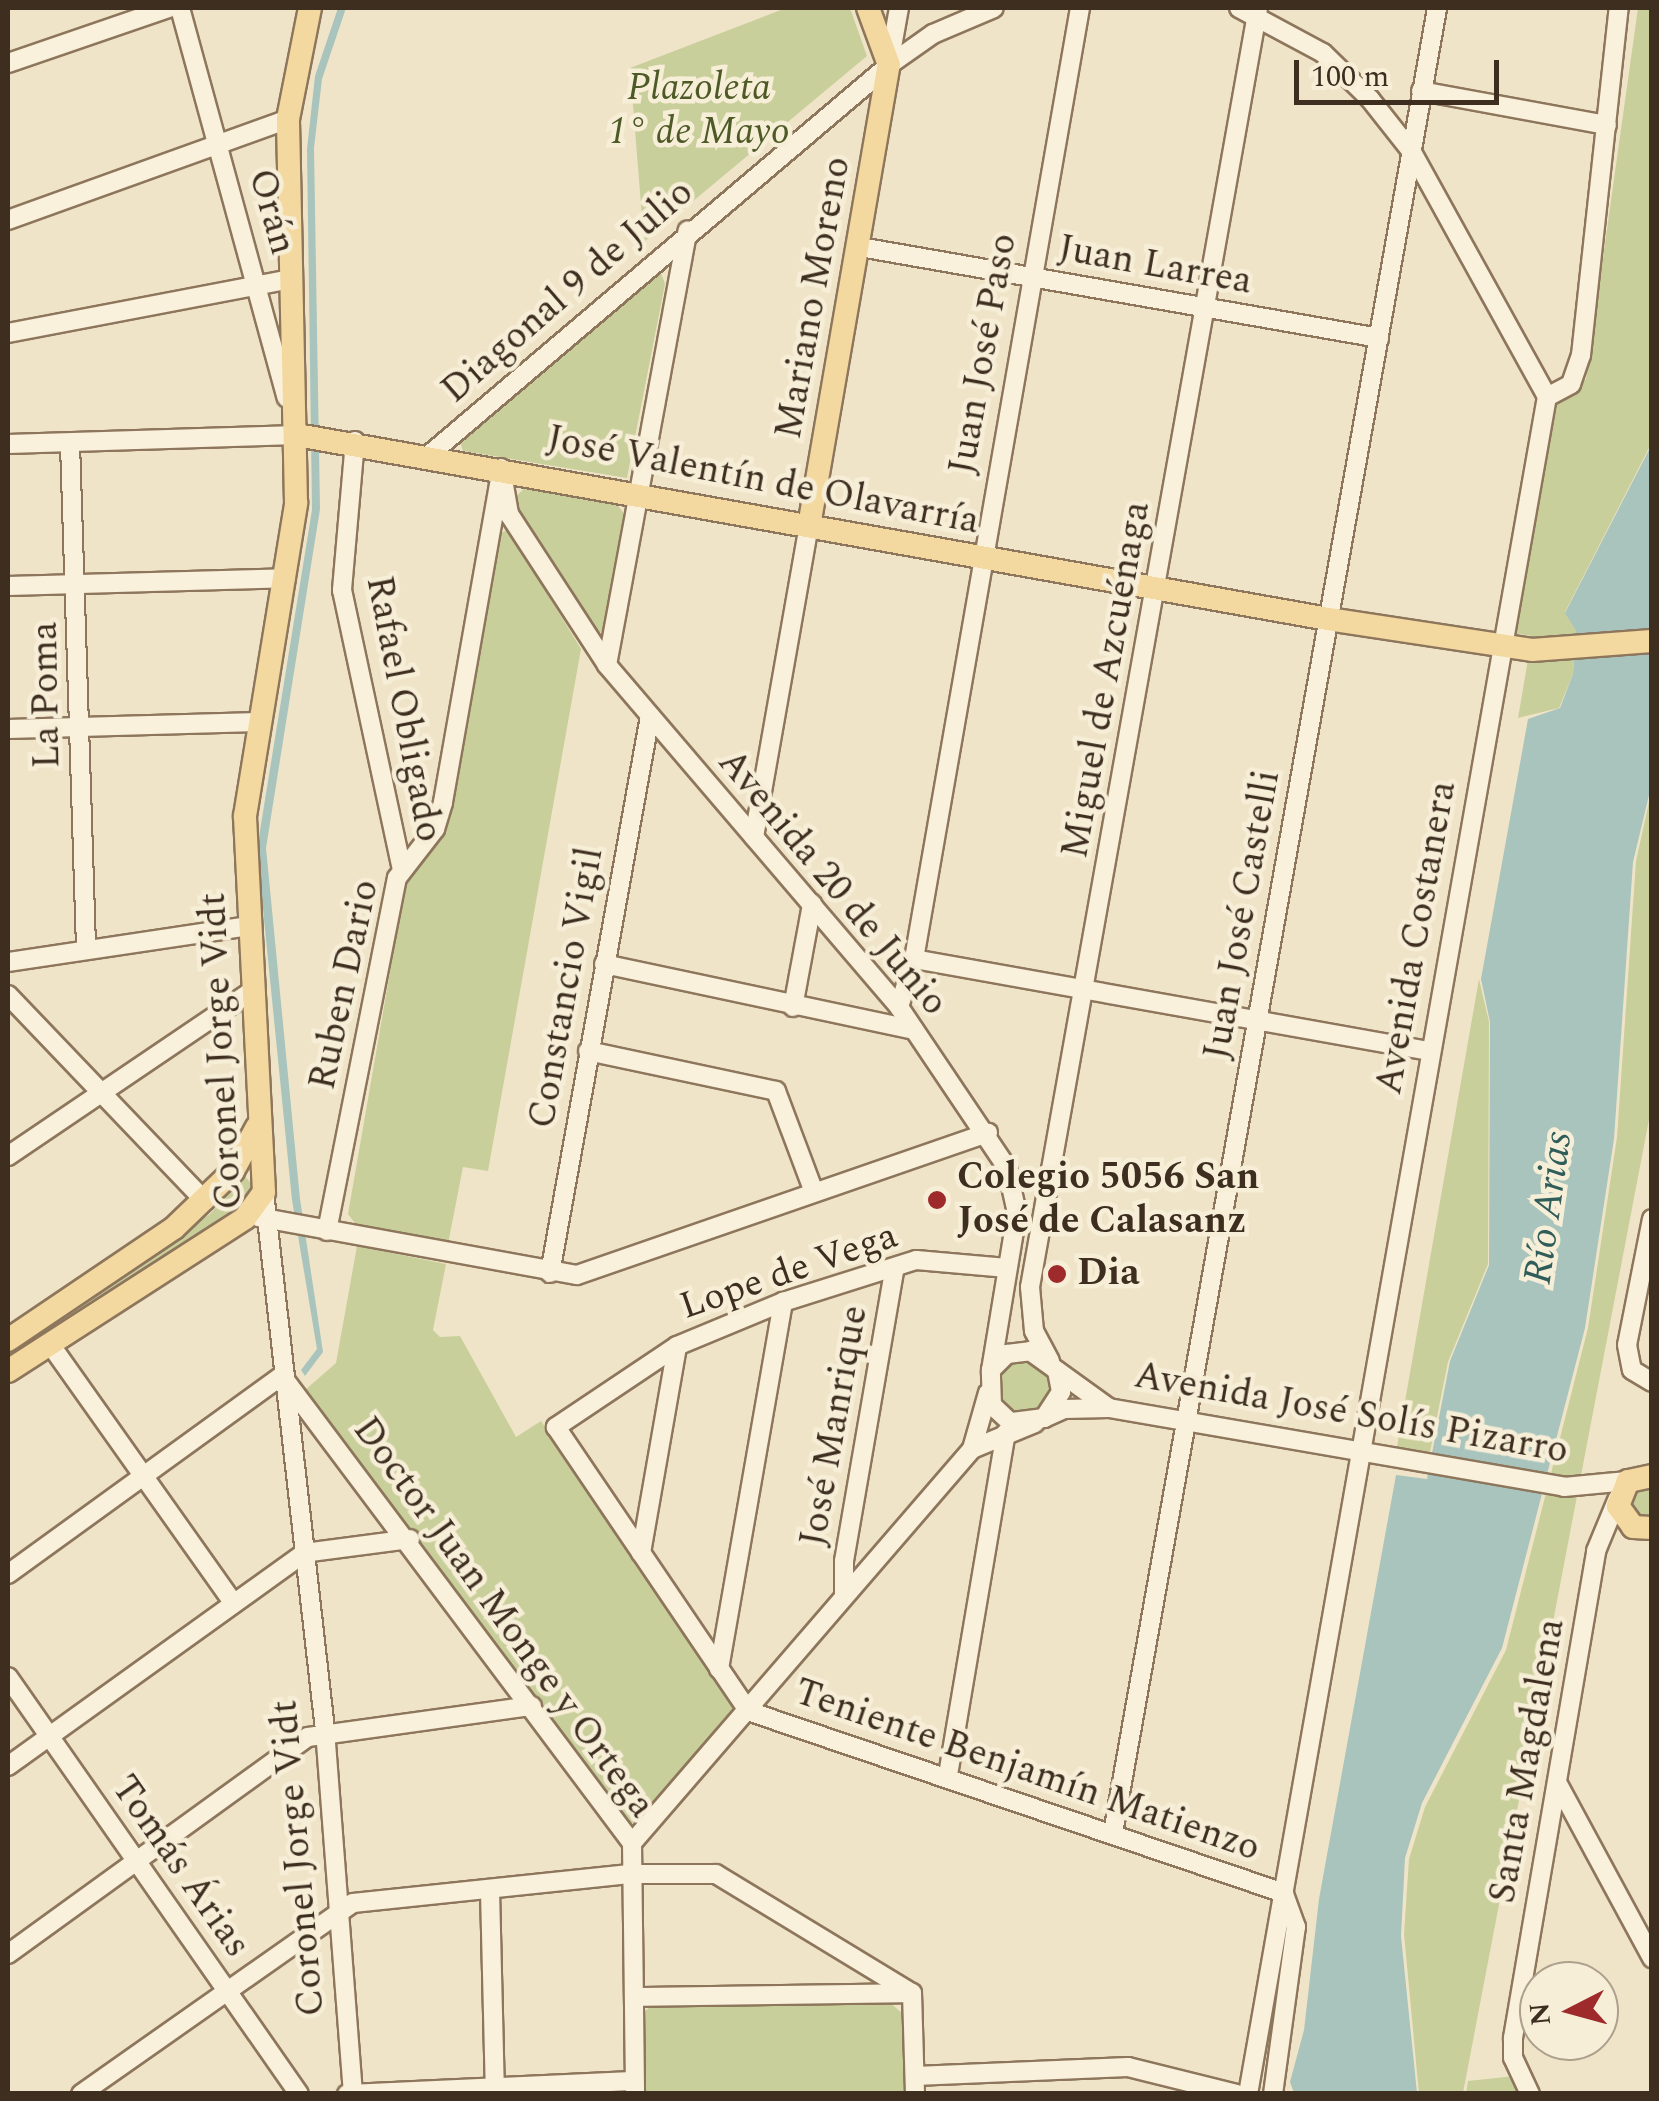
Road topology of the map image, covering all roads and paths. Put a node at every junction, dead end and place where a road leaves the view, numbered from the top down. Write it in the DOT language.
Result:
graph roads {
  1 [pos="170,8"];
  2 [pos="180,8"];
  3 [pos="310,8"];
  4 [pos="868,8"];
  5 [pos="899,8"];
  6 [pos="994,8"];
  7 [pos="1080,8"];
  8 [pos="1437,8"];
  9 [pos="1620,8"];
  10 [pos="1252,10"];
  11 [pos="8,63"];
  12 [pos="889,65"];
  13 [pos="1422,92"];
  14 [pos="288,119"];
  15 [pos="1607,125"];
  16 [pos="218,143"];
  17 [pos="1412,152"];
  18 [pos="8,220"];
  19 [pos="688,230"];
  20 [pos="860,247"];
  21 [pos="1029,277"];
  22 [pos="292,279"];
  23 [pos="258,288"];
  24 [pos="1208,308"];
  25 [pos="8,333"];
  26 [pos="1379,338"];
  27 [pos="1547,397"];
  28 [pos="302,435"];
  29 [pos="355,441"];
  30 [pos="70,442"];
  31 [pos="8,444"];
  32 [pos="428,455"];
  33 [pos="501,468"];
  34 [pos="639,494"];
  35 [pos="810,526"];
  36 [pos="984,558"];
  37 [pos="286,578"];
  38 [pos="78,584"];
  39 [pos="8,586"];
  40 [pos="1156,589"];
  41 [pos="1328,619"];
  42 [pos="1652,640"];
  43 [pos="1502,646"];
  44 [pos="608,665"];
  45 [pos="650,716"];
  46 [pos="258,722"];
  47 [pos="79,727"];
  48 [pos="8,729"];
  49 [pos="754,837"];
  50 [pos="402,870"];
  51 [pos="812,904"];
  52 [pos="248,926"];
  53 [pos="86,946"];
  54 [pos="914,959"];
  55 [pos="8,962"];
  56 [pos="604,964"];
  57 [pos="1083,990"];
  58 [pos="252,991"];
  59 [pos="8,995"];
  60 [pos="793,1007"];
  61 [pos="899,1007"];
  62 [pos="1258,1023"];
  63 [pos="914,1030"];
  64 [pos="588,1051"];
  65 [pos="1428,1051"];
  66 [pos="100,1094"];
  67 [pos="258,1124"];
  68 [pos="988,1133"];
  69 [pos="8,1156"];
  70 [pos="232,1173"];
  71 [pos="263,1189"];
  72 [pos="814,1192"];
  73 [pos="205,1200"];
  74 [pos="248,1219"];
  75 [pos="1652,1219"];
  76 [pos="310,1227"];
  77 [pos="895,1267"];
  78 [pos="1007,1268"];
  79 [pos="550,1273"];
  80 [pos="783,1302"];
  81 [pos="8,1340"];
  82 [pos="50,1344"];
  83 [pos="677,1346"];
  84 [pos="1054,1366"];
  85 [pos="991,1370"];
  86 [pos="8,1372"];
  87 [pos="282,1376"];
  88 [pos="1652,1382"];
  89 [pos="988,1394"];
  90 [pos="1109,1408"];
  91 [pos="1186,1419"];
  92 [pos="1040,1420"];
  93 [pos="1006,1433"];
  94 [pos="972,1449"];
  95 [pos="1362,1451"];
  96 [pos="143,1477"];
  97 [pos="1572,1488"];
  98 [pos="1637,1502"];
  99 [pos="410,1538"];
  100 [pos="641,1553"];
  101 [pos="304,1554"];
  102 [pos="8,1574"];
  103 [pos="844,1595"];
  104 [pos="233,1602"];
  105 [pos="719,1669"];
  106 [pos="8,1677"];
  107 [pos="532,1706"];
  108 [pos="748,1710"];
  109 [pos="324,1730"];
  110 [pos="50,1736"];
  111 [pos="8,1766"];
  112 [pos="948,1775"];
  113 [pos="1558,1786"];
  114 [pos="1113,1833"];
  115 [pos="632,1843"];
  116 [pos="137,1863"];
  117 [pos="629,1874"];
  118 [pos="490,1891"];
  119 [pos="1284,1893"];
  120 [pos="341,1907"];
  121 [pos="8,1954"];
  122 [pos="1652,1958"];
  123 [pos="226,1989"];
  124 [pos="912,1993"];
  125 [pos="634,1997"];
  126 [pos="915,2085"];
  127 [pos="635,2087"];
  128 [pos="495,2090"];
  129 [pos="351,2092"];
  130 [pos="81,2094"];
  131 [pos="299,2094"];
  132 [pos="1237,2094"];
  133 [pos="1248,2094"];
  134 [pos="1274,2094"];
  135 [pos="1530,2094"];
  1 -- 11 [label="street"];
  2 -- 16 [label="street, Orán"];
  3 -- 14 [label="main road, Coronel Jorge Vidt"];
  4 -- 12 [label="main road"];
  5 -- 12 [label="street, Mariano Moreno"];
  6 -- 12 [label="street, Diagonal 9 de Julio"];
  7 -- 21 [label="street, Juan José Paso"];
  8 -- 13 [label="street, Juan José Castelli"];
  9 -- 15 [label="street"];
  10 -- 17 [label="street"];
  10 -- 24 [label="street, Miguel de Azcuénaga"];
  12 -- 19 [label="street, Diagonal 9 de Julio"];
  12 -- 20 [label="main road, Mariano Moreno"];
  13 -- 15 [label="street"];
  13 -- 17 [label="street, Juan José Castelli"];
  14 -- 16 [label="street"];
  14 -- 22 [label="main road, Coronel Jorge Vidt"];
  15 -- 27 [label="street"];
  16 -- 18 [label="street"];
  16 -- 23 [label="street, Orán"];
  17 -- 26 [label="street, Juan José Castelli"];
  17 -- 27 [label="street"];
  19 -- 32 [label="street, Diagonal 9 de Julio"];
  19 -- 34 [label="street"];
  20 -- 21 [label="street, Juan Larrea"];
  20 -- 35 [label="main road, Mariano Moreno"];
  21 -- 24 [label="street, Juan Larrea"];
  21 -- 36 [label="street, Juan José Paso"];
  22 -- 23 [label="street"];
  22 -- 28 [label="main road, Coronel Jorge Vidt"];
  23 -- 25 [label="street"];
  23 -- 28 [label="street, Orán"];
  24 -- 26 [label="street, Juan Larrea"];
  24 -- 40 [label="street, Miguel de Azcuénaga"];
  26 -- 41 [label="street, Juan José Castelli"];
  27 -- 43 [label="street, Avenida Costanera"];
  28 -- 29 [label="main road, José Valentín de Olavarría"];
  28 -- 30 [label="street, José Valentín de Olavarría"];
  28 -- 37 [label="main road, Coronel Jorge Vidt"];
  29 -- 32 [label="main road, José Valentín de Olavarría"];
  29 -- 50 [label="street, Rafael Obligado"];
  30 -- 31 [label="street, José Valentín de Olavarría"];
  30 -- 38 [label="street, La Poma"];
  32 -- 33 [label="main road, José Valentín de Olavarría"];
  33 -- 34 [label="main road, José Valentín de Olavarría"];
  33 -- 44 [label="street, Avenida 20 de Junio"];
  33 -- 50 [label="street, Ruben Dario"];
  34 -- 35 [label="main road, José Valentín de Olavarría"];
  34 -- 44 [label="street"];
  35 -- 36 [label="main road, José Valentín de Olavarría"];
  35 -- 49 [label="street, Mariano Moreno"];
  36 -- 40 [label="main road, José Valentín de Olavarría"];
  36 -- 54 [label="street, Juan José Paso"];
  37 -- 38 [label="street"];
  37 -- 46 [label="main road, Coronel Jorge Vidt"];
  38 -- 39 [label="street"];
  38 -- 47 [label="street, La Poma"];
  40 -- 41 [label="main road, José Valentín de Olavarría"];
  40 -- 57 [label="street, Miguel de Azcuénaga"];
  41 -- 43 [label="main road, José Valentín de Olavarría"];
  41 -- 62 [label="street, Juan José Castelli"];
  42 -- 43 [label="main road, José Valentín de Olavarría"];
  43 -- 65 [label="street, Avenida Costanera"];
  44 -- 45 [label="street, Avenida 20 de Junio"];
  45 -- 49 [label="street, Avenida 20 de Junio"];
  45 -- 56 [label="street, Constancio Vigil"];
  46 -- 47 [label="street"];
  46 -- 52 [label="main road, Coronel Jorge Vidt"];
  47 -- 48 [label="street"];
  47 -- 53 [label="street, La Poma"];
  49 -- 51 [label="street, Avenida 20 de Junio"];
  50 -- 76 [label="street, Ruben Dario"];
  51 -- 60 [label="street"];
  51 -- 61 [label="street, Avenida 20 de Junio"];
  52 -- 53 [label="street"];
  52 -- 58 [label="main road, Coronel Jorge Vidt"];
  53 -- 55 [label="street"];
  54 -- 57 [label="street"];
  54 -- 61 [label="street, Juan José Paso"];
  56 -- 60 [label="street"];
  56 -- 64 [label="street, Constancio Vigil"];
  57 -- 62 [label="street"];
  57 -- 84 [label="street, Miguel de Azcuénaga"];
  58 -- 66 [label="street"];
  58 -- 67 [label="main road, Coronel Jorge Vidt"];
  59 -- 66 [label="street"];
  60 -- 63 [label="street"];
  61 -- 63 [label="street, Avenida 20 de Junio"];
  62 -- 65 [label="street"];
  62 -- 91 [label="street, Juan José Castelli"];
  63 -- 68 [label="street, Avenida 20 de Junio"];
  64 -- 72 [label="street"];
  64 -- 79 [label="street, Constancio Vigil"];
  65 -- 95 [label="street, Avenida Costanera"];
  66 -- 69 [label="street"];
  66 -- 73 [label="street"];
  67 -- 70 [label="main road"];
  67 -- 71 [label="main road, Coronel Jorge Vidt"];
  68 -- 72 [label="street"];
  68 -- 78 [label="street, Avenida 20 de Junio"];
  70 -- 71 [label="main road"];
  70 -- 73 [label="main road"];
  71 -- 74 [label="main road"];
  72 -- 79 [label="street"];
  73 -- 74 [label="main road"];
  73 -- 81 [label="main road"];
  74 -- 76 [label="street"];
  74 -- 82 [label="main road"];
  74 -- 87 [label="street, Coronel Jorge Vidt"];
  75 -- 88 [label="street"];
  76 -- 79 [label="street"];
  77 -- 78 [label="street, Lope de Vega"];
  77 -- 80 [label="street, Lope de Vega"];
  77 -- 103 [label="street, José Manrique"];
  78 -- 85 [label="street, Avenida 20 de Junio"];
  80 -- 83 [label="street, Lope de Vega"];
  80 -- 105 [label="street"];
  82 -- 86 [label="main road"];
  82 -- 96 [label="street"];
  83 -- 100 [label="street"];
  83 -- 100 [label="street, Lope de Vega"];
  84 -- 85 [label="street"];
  84 -- 90 [label="street, Avenida José Solís Pizarro"];
  84 -- 92 [label="street"];
  85 -- 89 [label="street"];
  87 -- 96 [label="street"];
  87 -- 99 [label="street, Doctor Juan Monge y Ortega"];
  87 -- 101 [label="street, Coronel Jorge Vidt"];
  89 -- 92 [label="street"];
  89 -- 94 [label="street"];
  90 -- 91 [label="street, Avenida José Solís Pizarro"];
  90 -- 92 [label="street, Avenida José Solís Pizarro"];
  91 -- 95 [label="street, Avenida José Solís Pizarro"];
  91 -- 114 [label="street, Juan José Castelli"];
  92 -- 93 [label="street"];
  93 -- 94 [label="street"];
  93 -- 112 [label="street"];
  94 -- 103 [label="street"];
  95 -- 97 [label="street, Avenida José Solís Pizarro"];
  95 -- 119 [label="street, Avenida Costanera"];
  96 -- 102 [label="street"];
  96 -- 104 [label="street"];
  97 -- 98 [label="street, Avenida José Solís Pizarro"];
  97 -- 98 [label="street, Avenida José Solís Pizarro"];
  98 -- 113 [label="street, Santa Magdalena"];
  99 -- 101 [label="street"];
  99 -- 107 [label="street, Doctor Juan Monge y Ortega"];
  100 -- 105 [label="street"];
  101 -- 104 [label="street"];
  101 -- 109 [label="street, Coronel Jorge Vidt"];
  103 -- 108 [label="street"];
  104 -- 110 [label="street"];
  105 -- 108 [label="street"];
  106 -- 110 [label="street, Tomás Árias"];
  107 -- 109 [label="street"];
  107 -- 115 [label="street, Doctor Juan Monge y Ortega"];
  108 -- 112 [label="street, Teniente Benjamín Matienzo"];
  108 -- 115 [label="street"];
  109 -- 116 [label="street"];
  109 -- 120 [label="street, Coronel Jorge Vidt"];
  110 -- 111 [label="street"];
  110 -- 116 [label="street, Tomás Árias"];
  112 -- 114 [label="street, Teniente Benjamín Matienzo"];
  113 -- 122 [label="street"];
  113 -- 135 [label="street, Santa Magdalena"];
  114 -- 119 [label="street, Teniente Benjamín Matienzo"];
  115 -- 117 [label="street, Doctor Juan Monge y Ortega"];
  116 -- 121 [label="street"];
  116 -- 123 [label="street, Tomás Árias"];
  117 -- 118 [label="street"];
  117 -- 124 [label="street"];
  117 -- 125 [label="street, Doctor Juan Monge y Ortega"];
  118 -- 120 [label="street"];
  118 -- 128 [label="street"];
  119 -- 133 [label="street, Avenida Costanera"];
  119 -- 134 [label="street, Avenida Costanera"];
  120 -- 123 [label="street"];
  120 -- 129 [label="street, Coronel Jorge Vidt"];
  123 -- 130 [label="street"];
  123 -- 131 [label="street, Tomás Árias"];
  124 -- 125 [label="street"];
  124 -- 126 [label="street"];
  125 -- 127 [label="street, Doctor Juan Monge y Ortega"];
  126 -- 132 [label="street"];
  127 -- 128 [label="street"];
  128 -- 129 [label="street"];
}
